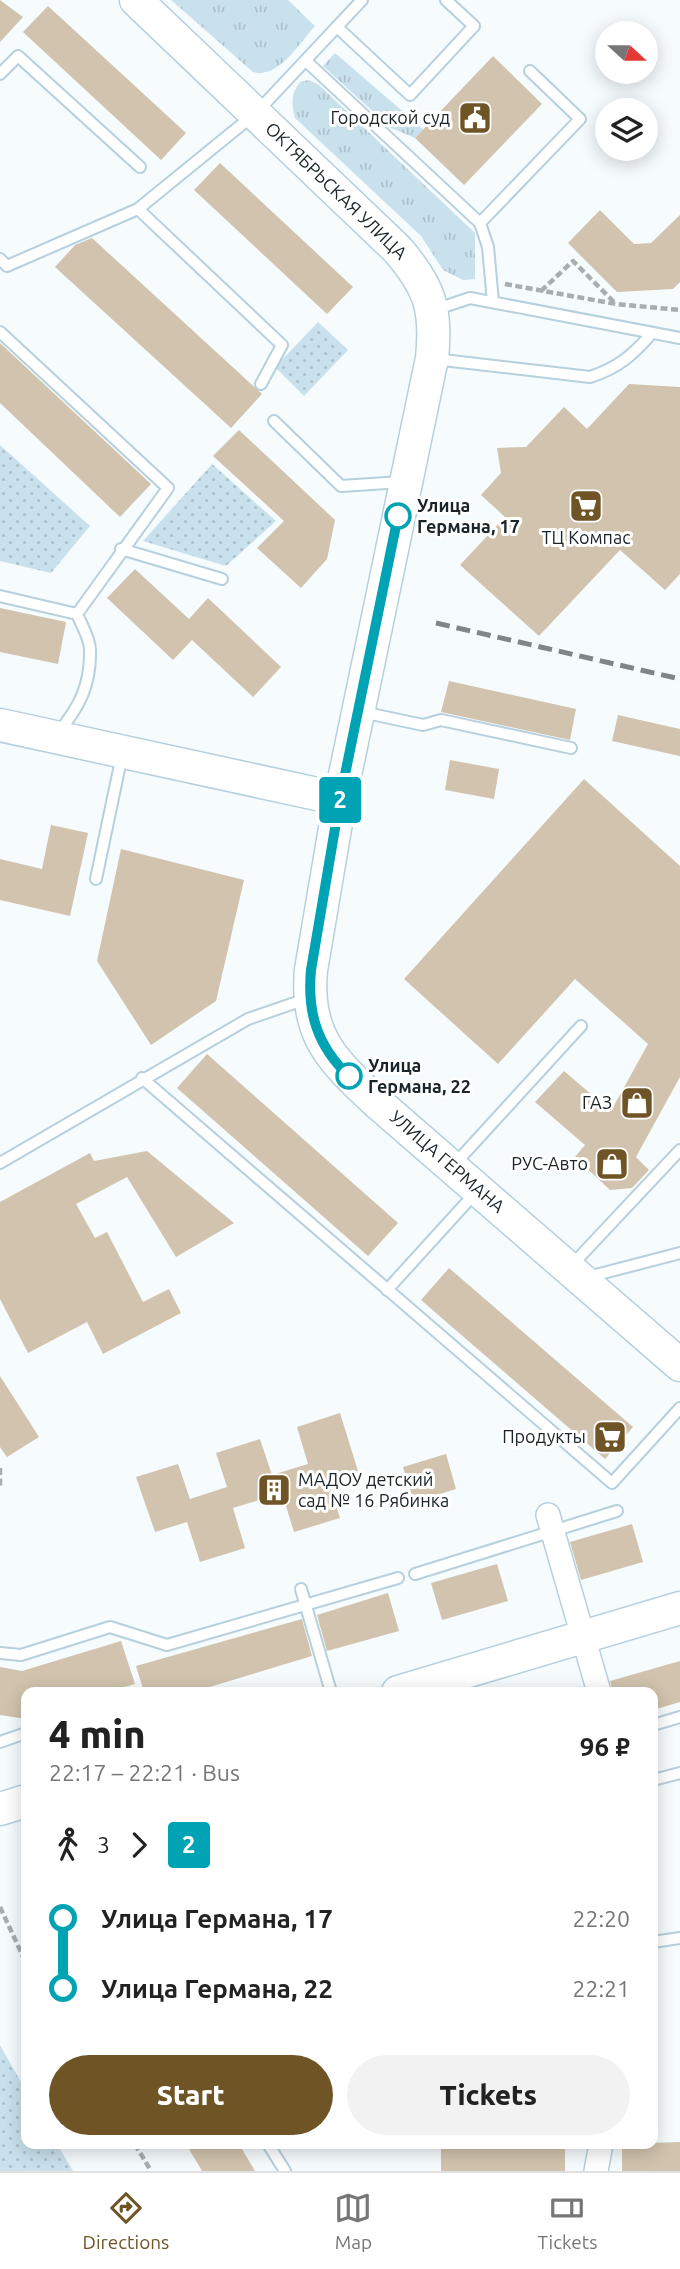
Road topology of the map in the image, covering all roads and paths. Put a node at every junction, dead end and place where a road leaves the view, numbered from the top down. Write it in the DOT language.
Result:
graph roads {
  1 [pos="136,0"];
  2 [pos="362,0"];
  3 [pos="446,0"];
  4 [pos="337,27"];
  5 [pos="306,61"];
  6 [pos="530,71"];
  7 [pos="0,74"];
  8 [pos="256,113"];
  9 [pos="140,167"];
  10 [pos="138,209"];
  11 [pos="480,223"];
  12 [pos="2,266"];
  13 [pos="491,281"];
  14 [pos="541,291"];
  15 [pos="493,302"];
  16 [pos="616,304"];
  17 [pos="434,310"];
  18 [pos="680,310"];
  19 [pos="0,331"];
  20 [pos="652,333"];
  21 [pos="680,338"];
  22 [pos="432,358"];
  23 [pos="261,384"];
  24 [pos="274,421"];
  25 [pos="405,481"];
  26 [pos="121,549"];
  27 [pos="222,579"];
  28 [pos="0,596"];
  29 [pos="77,614"];
  30 [pos="358,711"];
  31 [pos="0,725"];
  32 [pos="55,737"];
  33 [pos="571,748"];
  34 [pos="123,752"];
  35 [pos="340,799"];
  36 [pos="96,879"];
  37 [pos="309,998"];
  38 [pos="581,1026"];
  39 [pos="142,1079"];
  40 [pos="680,1150"];
  41 [pos="0,1163"];
  42 [pos="452,1167"];
  43 [pos="478,1189"];
  44 [pos="680,1253"];
  45 [pos="576,1273"];
  46 [pos="387,1290"];
  47 [pos="680,1364"];
  48 [pos="680,1408"];
  49 [pos="0,1468"];
  50 [pos="0,1486"];
  51 [pos="617,1511"];
  52 [pos="550,1523"];
  53 [pos="415,1574"];
  54 [pos="398,1578"];
  55 [pos="302,1589"];
  56 [pos="305,1604"];
  57 [pos="680,1608"];
  58 [pos="584,1637"];
  59 [pos="0,1653"];
  60 [pos="330,1687"];
  61 [pos="415,1687"];
  62 [pos="598,1687"];
  63 [pos="680,1717"];
  64 [pos="658,1724"];
  65 [pos="21,1736"];
  66 [pos="0,1742"];
  67 [pos="680,1773"];
  68 [pos="658,1779"];
  69 [pos="21,1803"];
  70 [pos="0,1810"];
  71 [pos="0,1907"];
  72 [pos="680,1938"];
  73 [pos="658,1941"];
  74 [pos="21,1952"];
  75 [pos="138,2149"];
  76 [pos="271,2149"];
  77 [pos="600,2149"];
  78 [pos="151,2171"];
  79 [pos="285,2171"];
  80 [pos="596,2171"];
  1 -- 8 [label="main road, ОКТЯБРЬСКАЯ УЛИЦА"];
  2 -- 4 [label="lane"];
  3 -- 4 [label="lane"];
  4 -- 5 [label="lane"];
  5 -- 8 [label="lane"];
  5 -- 11 [label="lane"];
  6 -- 11 [label="lane"];
  7 -- 9 [label="lane"];
  8 -- 10 [label="lane"];
  8 -- 17 [label="main road, ОКТЯБРЬСКАЯ УЛИЦА"];
  10 -- 12 [label="lane"];
  10 -- 23 [label="lane"];
  11 -- 13 [label="lane"];
  13 -- 14 [label="path"];
  13 -- 15 [label="lane"];
  14 -- 16 [label="path"];
  14 -- 16 [label="path"];
  15 -- 17 [label="lane"];
  15 -- 20 [label="lane"];
  16 -- 18 [label="path"];
  17 -- 22 [label="main road, ОКТЯБРЬСКАЯ УЛИЦА"];
  19 -- 26 [label="lane"];
  20 -- 21 [label="lane"];
  20 -- 22 [label="lane"];
  22 -- 25 [label="main road, ОКТЯБРЬСКАЯ УЛИЦА"];
  24 -- 25 [label="lane"];
  25 -- 30 [label="main road, ОКТЯБРЬСКАЯ УЛИЦА"];
  26 -- 27 [label="lane"];
  26 -- 29 [label="lane"];
  28 -- 29 [label="lane"];
  29 -- 32 [label="lane"];
  30 -- 33 [label="lane"];
  30 -- 35 [label="main road, ОКТЯБРЬСКАЯ УЛИЦА"];
  31 -- 32 [label="main road"];
  32 -- 34 [label="main road"];
  34 -- 35 [label="main road"];
  34 -- 36 [label="lane"];
  35 -- 37 [label="main road, УЛИЦА ГЕРМАНА"];
  37 -- 39 [label="lane"];
  37 -- 42 [label="main road, УЛИЦА ГЕРМАНА"];
  38 -- 42 [label="lane"];
  39 -- 41 [label="lane"];
  39 -- 46 [label="lane"];
  40 -- 45 [label="lane"];
  42 -- 43 [label="main road, УЛИЦА ГЕРМАНА"];
  43 -- 45 [label="main road, УЛИЦА ГЕРМАНА"];
  43 -- 46 [label="lane"];
  44 -- 45 [label="lane"];
  45 -- 47 [label="main road, УЛИЦА ГЕРМАНА"];
  46 -- 48 [label="lane"];
  49 -- 50 [label="path"];
  51 -- 52 [label="lane"];
  52 -- 53 [label="lane"];
  52 -- 58 [label="street"];
  54 -- 56 [label="lane"];
  55 -- 56 [label="lane"];
  56 -- 59 [label="lane"];
  56 -- 60 [label="lane"];
  57 -- 58 [label="main road"];
  58 -- 61 [label="main road"];
  58 -- 62 [label="street"];
  63 -- 64 [label="lane"];
  65 -- 66 [label="lane"];
  67 -- 68 [label="lane"];
  69 -- 70 [label="main road"];
  71 -- 74 [label="path"];
  72 -- 73 [label="lane"];
  75 -- 78 [label="path"];
  76 -- 79 [label="lane"];
  77 -- 80 [label="street"];
}
